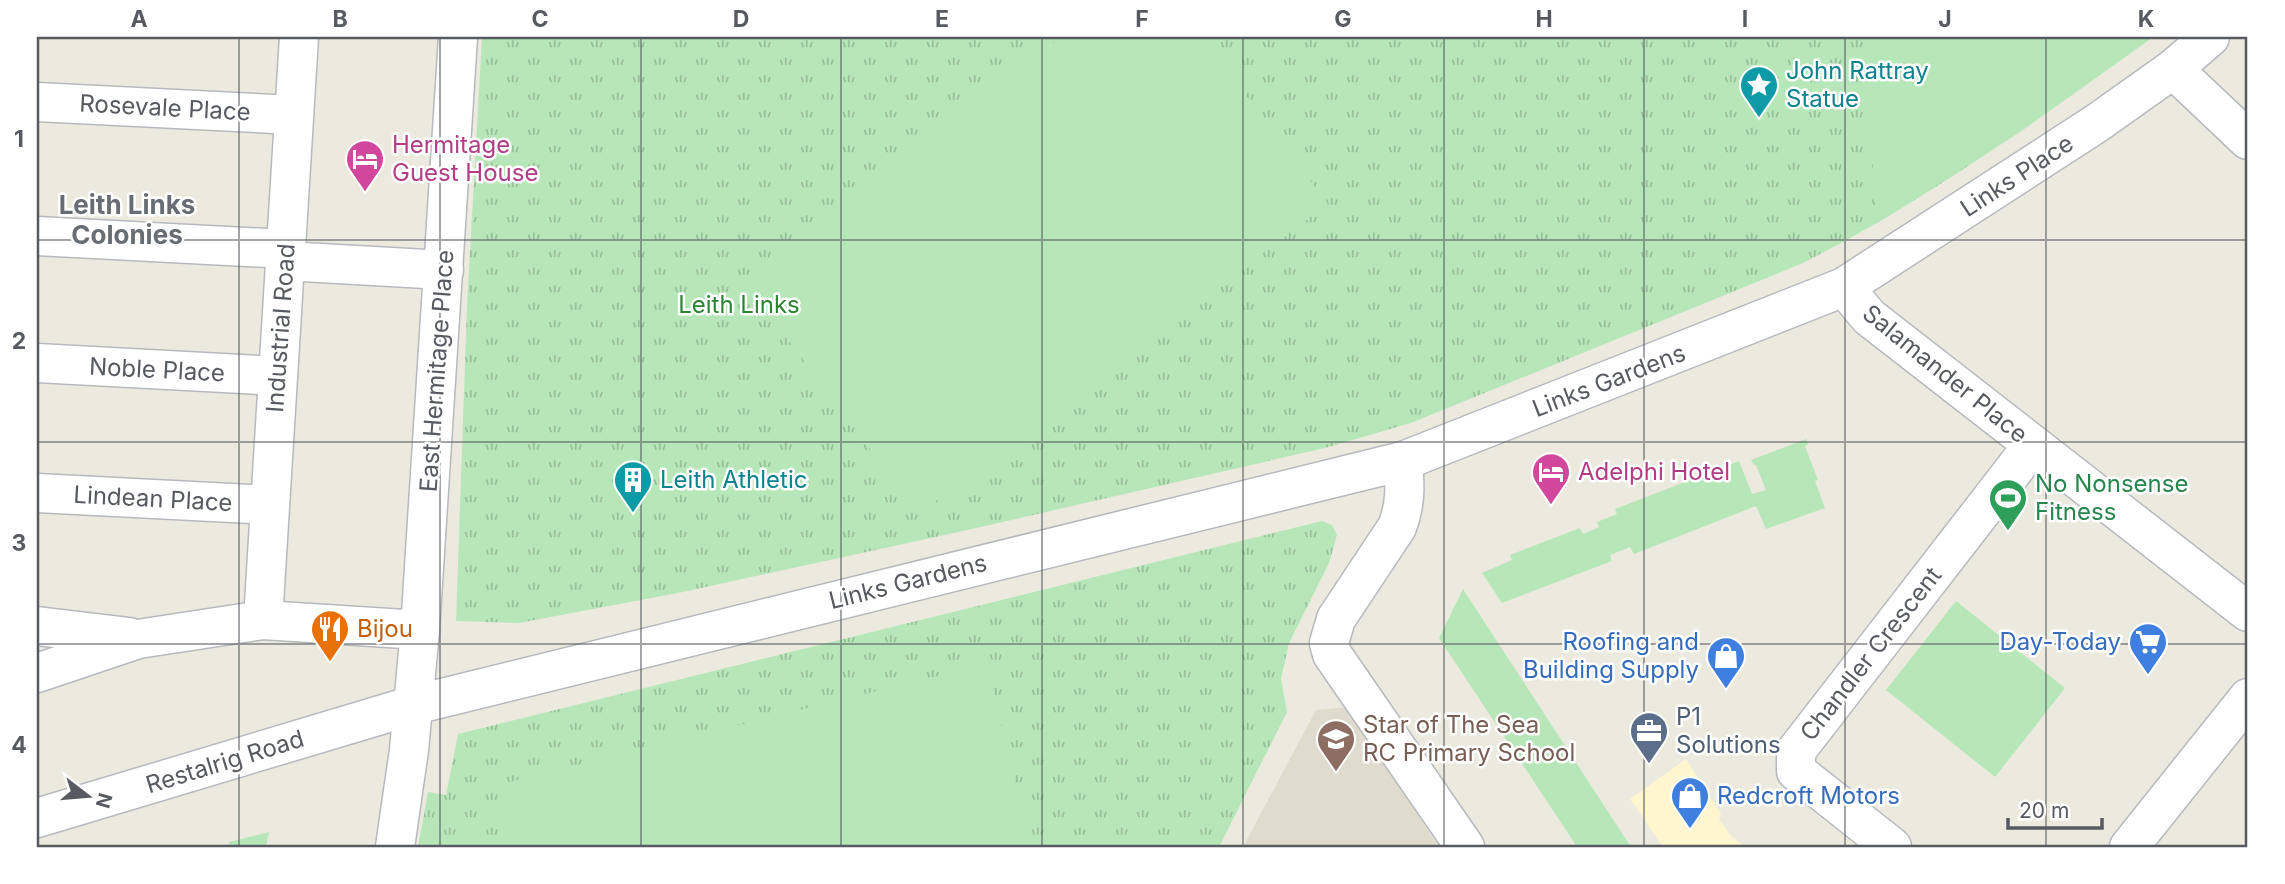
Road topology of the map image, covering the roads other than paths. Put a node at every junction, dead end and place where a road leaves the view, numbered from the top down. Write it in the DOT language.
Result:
graph roads {
  1 [pos="299,37"];
  2 [pos="458,37"];
  3 [pos="2210,37"];
  4 [pos="2173,69"];
  5 [pos="37,102"];
  6 [pos="294,115"];
  7 [pos="2248,140"];
  8 [pos="37,236"];
  9 [pos="285,255"];
  10 [pos="444,270"];
  11 [pos="1829,294"];
  12 [pos="37,363"];
  13 [pos="278,376"];
  14 [pos="2033,445"];
  15 [pos="1403,461"];
  16 [pos="37,493"];
  17 [pos="269,505"];
  18 [pos="2248,612"];
  19 [pos="262,620"];
  20 [pos="37,626"];
  21 [pos="420,630"];
  22 [pos="138,639"];
  23 [pos="37,673"];
  24 [pos="2248,698"];
  25 [pos="414,705"];
  26 [pos="37,818"];
  27 [pos="394,847"];
  28 [pos="1465,847"];
  29 [pos="1892,847"];
  30 [pos="2129,847"];
  1 -- 6 [label="street, Industrial Road"];
  2 -- 10 [label="street, East Hermitage Place"];
  3 -- 4 [label="street, Links Place"];
  4 -- 7 [label="street"];
  4 -- 11 [label="street, Links Place"];
  5 -- 6 [label="street, Rosevale Place"];
  6 -- 9 [label="street, Industrial Road"];
  8 -- 9 [label="street"];
  9 -- 10 [label="street"];
  9 -- 13 [label="street, Industrial Road"];
  10 -- 21 [label="street, East Hermitage Place"];
  11 -- 14 [label="street, Salamander Place"];
  11 -- 15 [label="street, Links Gardens"];
  12 -- 13 [label="street, Noble Place"];
  13 -- 17 [label="street, Industrial Road"];
  14 -- 18 [label="street, Salamander Place"];
  14 -- 29 [label="street, Chandler Crescent"];
  15 -- 25 [label="street, Links Gardens"];
  15 -- 28 [label="street"];
  16 -- 17 [label="street, Lindean Place"];
  17 -- 19 [label="street, Industrial Road"];
  19 -- 21 [label="street"];
  19 -- 22 [label="street"];
  20 -- 22 [label="street"];
  21 -- 25 [label="street, East Hermitage Place"];
  22 -- 23 [label="street"];
  24 -- 30 [label="street"];
  25 -- 26 [label="street, Restalrig Road"];
  25 -- 27 [label="street, East Hermitage Place"];
}
